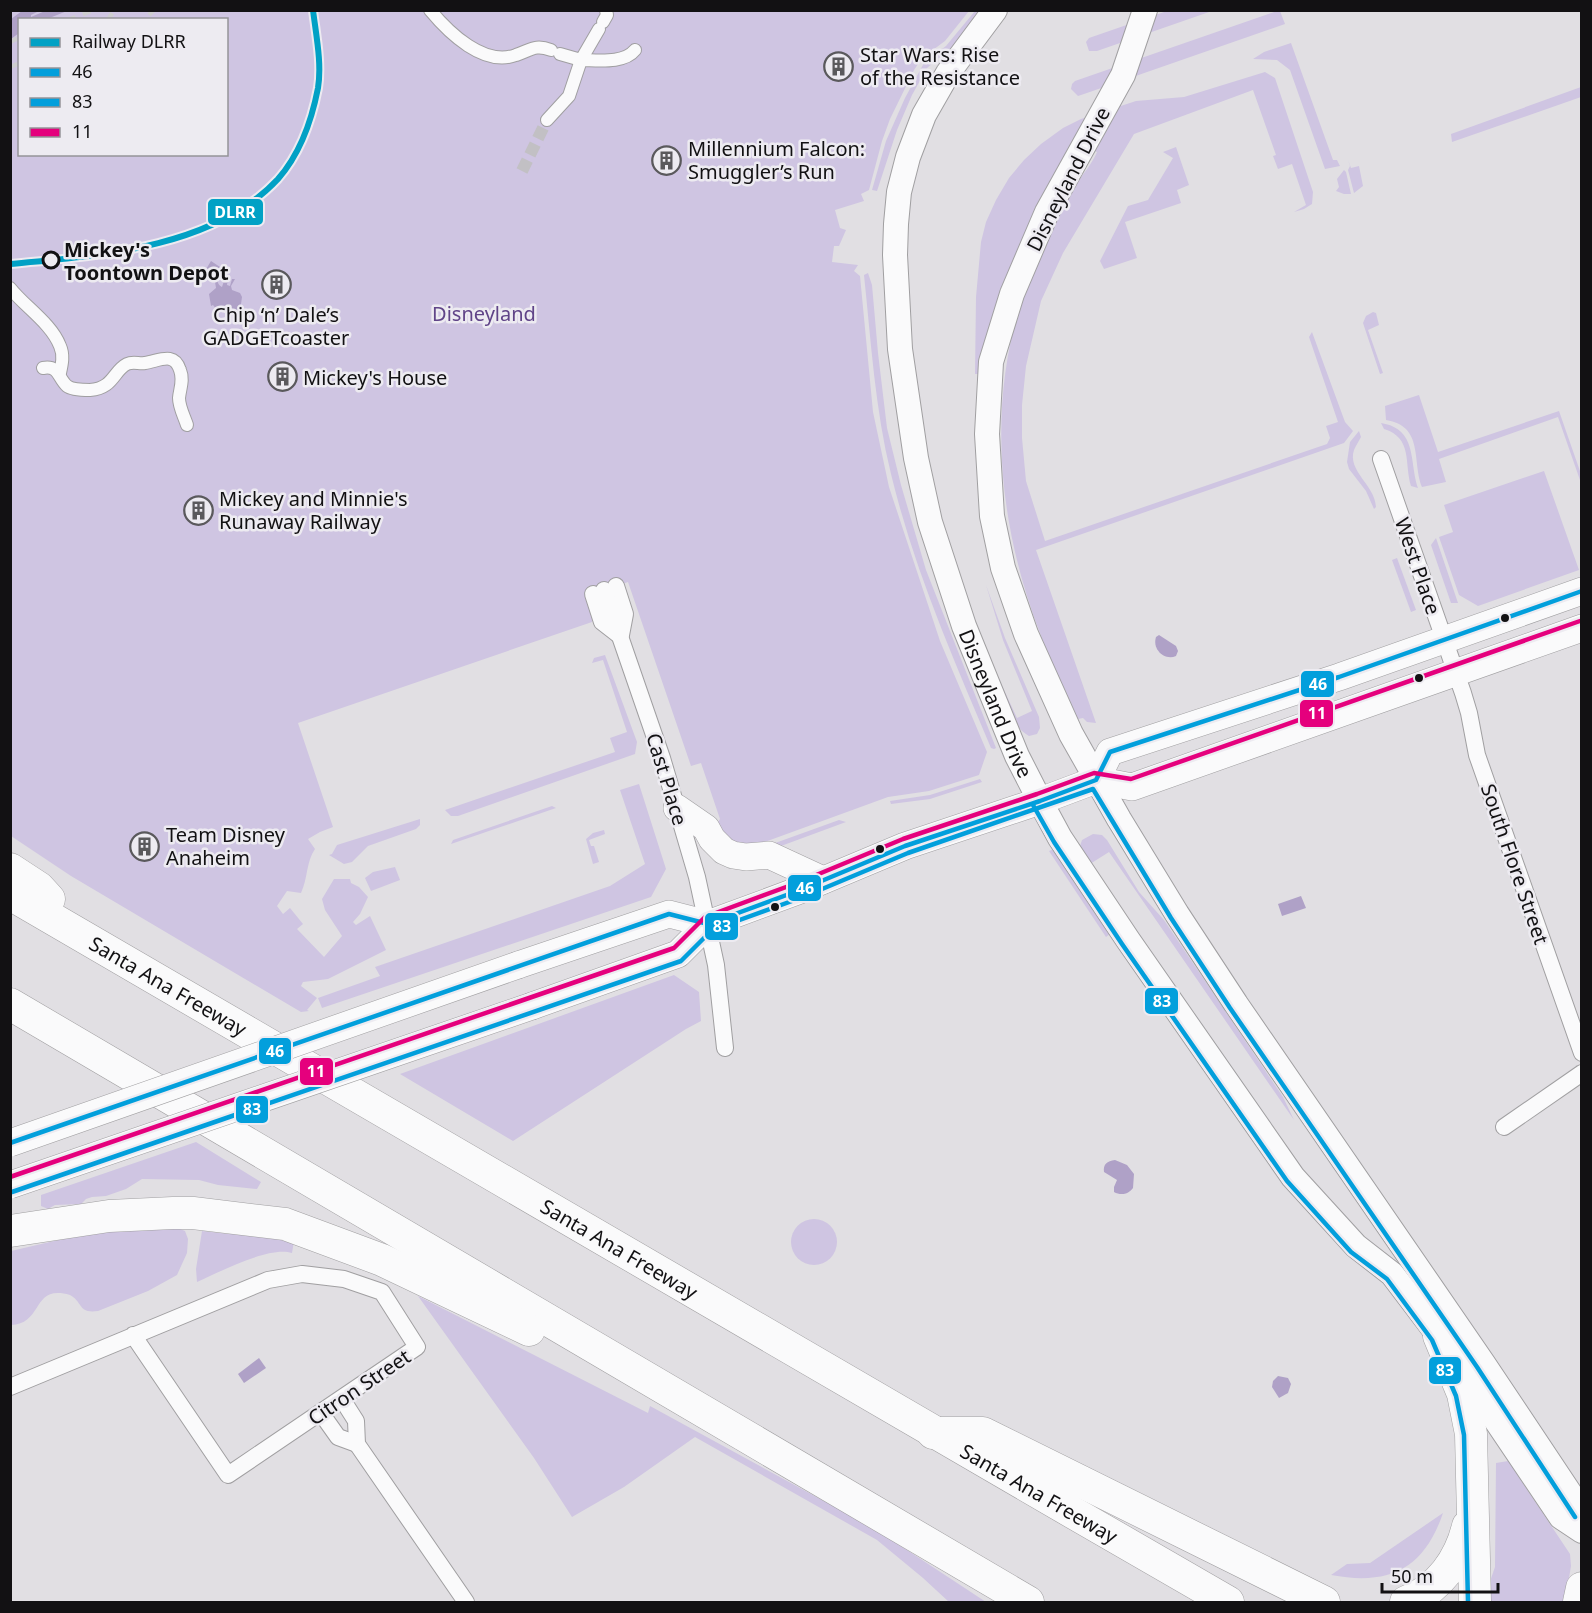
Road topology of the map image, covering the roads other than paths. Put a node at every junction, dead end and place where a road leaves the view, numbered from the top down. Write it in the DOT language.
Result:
graph roads {
  1 [pos="430,10"];
  2 [pos="995,10"];
  3 [pos="1145,10"];
  4 [pos="602,20"];
  5 [pos="635,50"];
  6 [pos="581,60"];
  7 [pos="547,120"];
  8 [pos="10,288"];
  9 [pos="43,368"];
  10 [pos="60,374"];
  11 [pos="187,425"];
  12 [pos="1381,459"];
  13 [pos="1581,591"];
  14 [pos="1581,628"];
  15 [pos="621,636"];
  16 [pos="1444,640"];
  17 [pos="1456,673"];
  18 [pos="1096,780"];
  19 [pos="1040,801"];
  20 [pos="677,808"];
  21 [pos="10,869"];
  22 [pos="823,880"];
  23 [pos="10,894"];
  24 [pos="708,924"];
  25 [pos="81,935"];
  26 [pos="10,1004"];
  27 [pos="725,1048"];
  28 [pos="1581,1053"];
  29 [pos="1581,1073"];
  30 [pos="1504,1127"];
  31 [pos="10,1143"];
  32 [pos="10,1185"];
  33 [pos="10,1231"];
  34 [pos="133,1335"];
  35 [pos="1439,1336"];
  36 [pos="10,1388"];
  37 [pos="342,1399"];
  38 [pos="321,1413"];
  39 [pos="720,1421"];
  40 [pos="933,1433"];
  41 [pos="357,1444"];
  42 [pos="1474,1480"];
  43 [pos="1581,1514"];
  44 [pos="1581,1532"];
  45 [pos="1581,1588"];
  46 [pos="466,1602"];
  47 [pos="1028,1602"];
  48 [pos="1228,1602"];
  49 [pos="1324,1602"];
  50 [pos="1406,1602"];
  51 [pos="1475,1602"];
  52 [pos="1580,1602"];
  1 -- 6 [label="street"];
  2 -- 19 [label="main road, Disneyland Drive"];
  3 -- 18 [label="main road, Disneyland Drive"];
  4 -- 6 [label="street"];
  5 -- 6 [label="street"];
  6 -- 7 [label="street"];
  8 -- 10 [label="street"];
  9 -- 10 [label="street"];
  10 -- 11 [label="street"];
  12 -- 16 [label="street, West Place"];
  13 -- 16 [label="main road"];
  14 -- 17 [label="main road"];
  15 -- 15 [label="street, Cast Place"];
  15 -- 20 [label="street, Cast Place"];
  16 -- 17 [label="street, West Place"];
  16 -- 18 [label="main road"];
  17 -- 18 [label="main road"];
  17 -- 28 [label="street, South Flore Street"];
  18 -- 19 [label="main road"];
  18 -- 43 [label="main road, Disneyland Drive"];
  19 -- 22 [label="main road"];
  19 -- 35 [label="main road, Disneyland Drive"];
  20 -- 22 [label="main road"];
  20 -- 24 [label="street, Cast Place"];
  21 -- 25 [label="highway"];
  22 -- 24 [label="main road"];
  23 -- 25 [label="highway, Santa Ana Freeway"];
  24 -- 27 [label="street, Cast Place"];
  24 -- 31 [label="main road, bridge"];
  24 -- 32 [label="main road, bridge"];
  25 -- 40 [label="highway, Santa Ana Freeway"];
  26 -- 39 [label="highway"];
  29 -- 30 [label="street"];
  33 -- 39 [label="highway"];
  34 -- 36 [label="street, Citron Street"];
  34 -- 37 [label="street, Citron Street"];
  34 -- 38 [label="street, Citron Street"];
  35 -- 42 [label="highway"];
  35 -- 44 [label="main road, Disneyland Drive"];
  37 -- 38 [label="street, Citron Street"];
  37 -- 41 [label="street"];
  38 -- 41 [label="street"];
  39 -- 47 [label="highway"];
  40 -- 48 [label="highway, Santa Ana Freeway"];
  40 -- 49 [label="highway"];
  41 -- 46 [label="street"];
  42 -- 50 [label="highway"];
  42 -- 51 [label="highway"];
  45 -- 52 [label="highway"];
}
